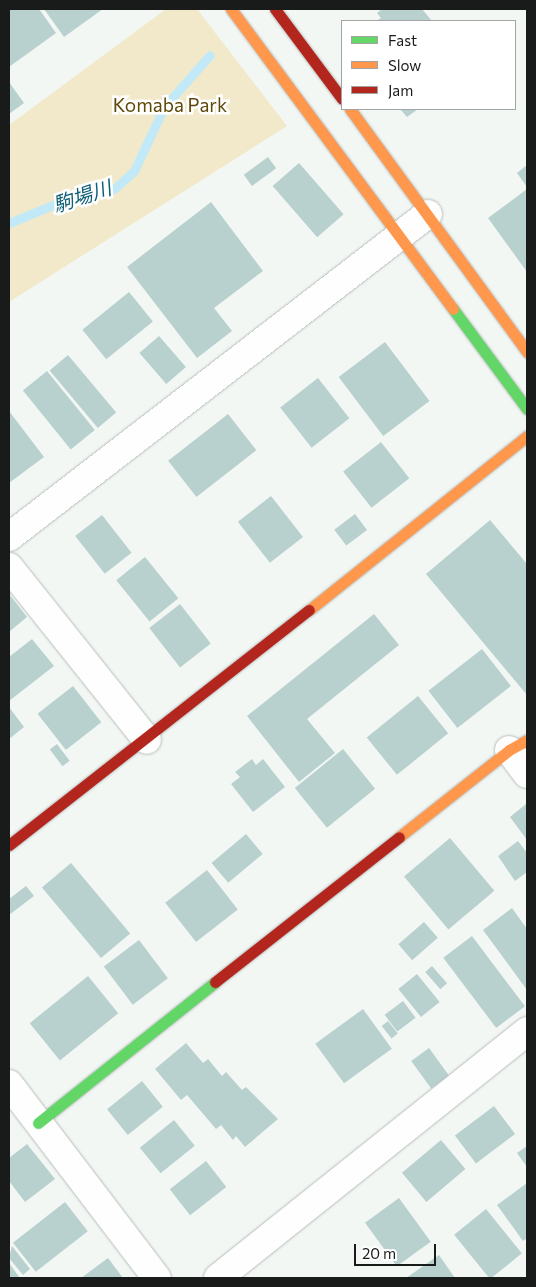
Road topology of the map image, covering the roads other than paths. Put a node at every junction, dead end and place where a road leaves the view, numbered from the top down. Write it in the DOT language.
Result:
graph roads {
  1 [pos="231,9"];
  2 [pos="275,9"];
  3 [pos="341,98"];
  4 [pos="351,110"];
  5 [pos="428,214"];
  6 [pos="401,236"];
  7 [pos="527,352"];
  8 [pos="527,409"];
  9 [pos="527,436"];
  10 [pos="9,537"];
  11 [pos="9,566"];
  12 [pos="147,740"];
  13 [pos="518,745"];
  14 [pos="527,774"];
  15 [pos="9,845"];
  16 [pos="527,1031"];
  17 [pos="9,1084"];
  18 [pos="38,1124"];
  19 [pos="156,1278"];
  20 [pos="218,1278"];
  1 -- 6 [label="street"];
  2 -- 3 [label="street"];
  4 -- 5 [label="street"];
  5 -- 6 [label="street"];
  5 -- 7 [label="street"];
  6 -- 8 [label="street"];
  6 -- 10 [label="street"];
  9 -- 12 [label="street"];
  11 -- 12 [label="street"];
  12 -- 15 [label="street"];
  13 -- 14 [label="street"];
  13 -- 18 [label="street"];
  16 -- 20 [label="street"];
  17 -- 18 [label="street"];
  18 -- 19 [label="street"];
}
